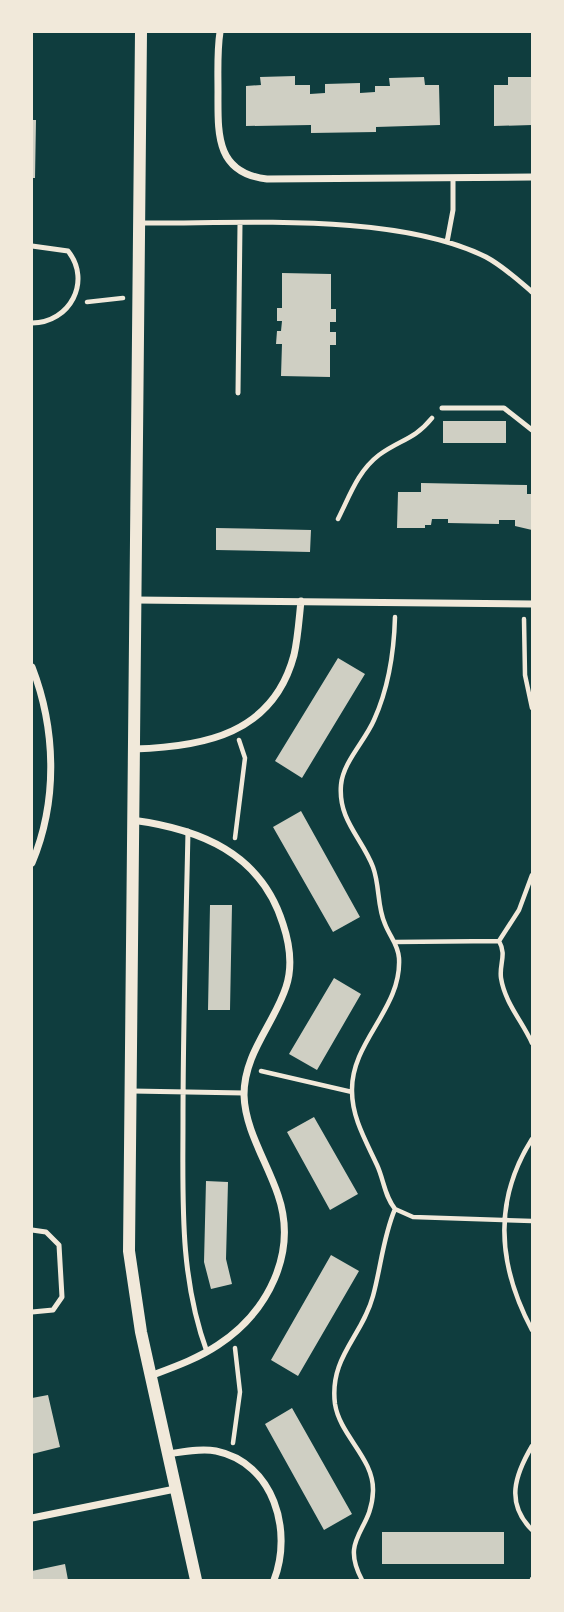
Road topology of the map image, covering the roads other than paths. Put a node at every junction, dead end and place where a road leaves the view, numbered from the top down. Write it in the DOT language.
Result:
graph roads {
  1 [pos="141,32"];
  2 [pos="220,32"];
  3 [pos="533,177"];
  4 [pos="453,178"];
  5 [pos="139,223"];
  6 [pos="240,224"];
  7 [pos="447,242"];
  8 [pos="32,246"];
  9 [pos="533,292"];
  10 [pos="32,323"];
  11 [pos="238,393"];
  12 [pos="442,408"];
  13 [pos="533,430"];
  14 [pos="135,600"];
  15 [pos="301,601"];
  16 [pos="528,604"];
  17 [pos="32,667"];
  18 [pos="133,749"];
  19 [pos="132,820"];
  20 [pos="188,831"];
  21 [pos="32,863"];
  22 [pos="129,1091"];
  23 [pos="183,1092"];
  24 [pos="244,1093"];
  25 [pos="32,1230"];
  26 [pos="32,1312"];
  27 [pos="207,1352"];
  28 [pos="150,1376"];
  29 [pos="167,1454"];
  30 [pos="175,1489"];
  31 [pos="32,1518"];
  32 [pos="196,1580"];
  33 [pos="274,1580"];
  1 -- 5 [label="street"];
  2 -- 4 [label="street"];
  3 -- 4 [label="street"];
  4 -- 7 [label="lane"];
  5 -- 6 [label="lane"];
  5 -- 14 [label="street"];
  6 -- 7 [label="lane"];
  6 -- 11 [label="lane"];
  7 -- 9 [label="lane"];
  8 -- 10 [label="lane"];
  12 -- 13 [label="lane"];
  14 -- 15 [label="street"];
  14 -- 18 [label="street"];
  15 -- 16 [label="street"];
  15 -- 18 [label="street"];
  17 -- 21 [label="street"];
  18 -- 19 [label="street"];
  19 -- 20 [label="street"];
  19 -- 22 [label="street"];
  20 -- 23 [label="lane"];
  20 -- 24 [label="street"];
  22 -- 23 [label="lane"];
  22 -- 28 [label="street"];
  23 -- 24 [label="lane"];
  23 -- 27 [label="lane"];
  24 -- 27 [label="street"];
  25 -- 26 [label="lane"];
  27 -- 28 [label="street"];
  28 -- 29 [label="street"];
  29 -- 30 [label="street"];
  29 -- 33 [label="street"];
  30 -- 31 [label="street"];
  30 -- 32 [label="street"];
}
